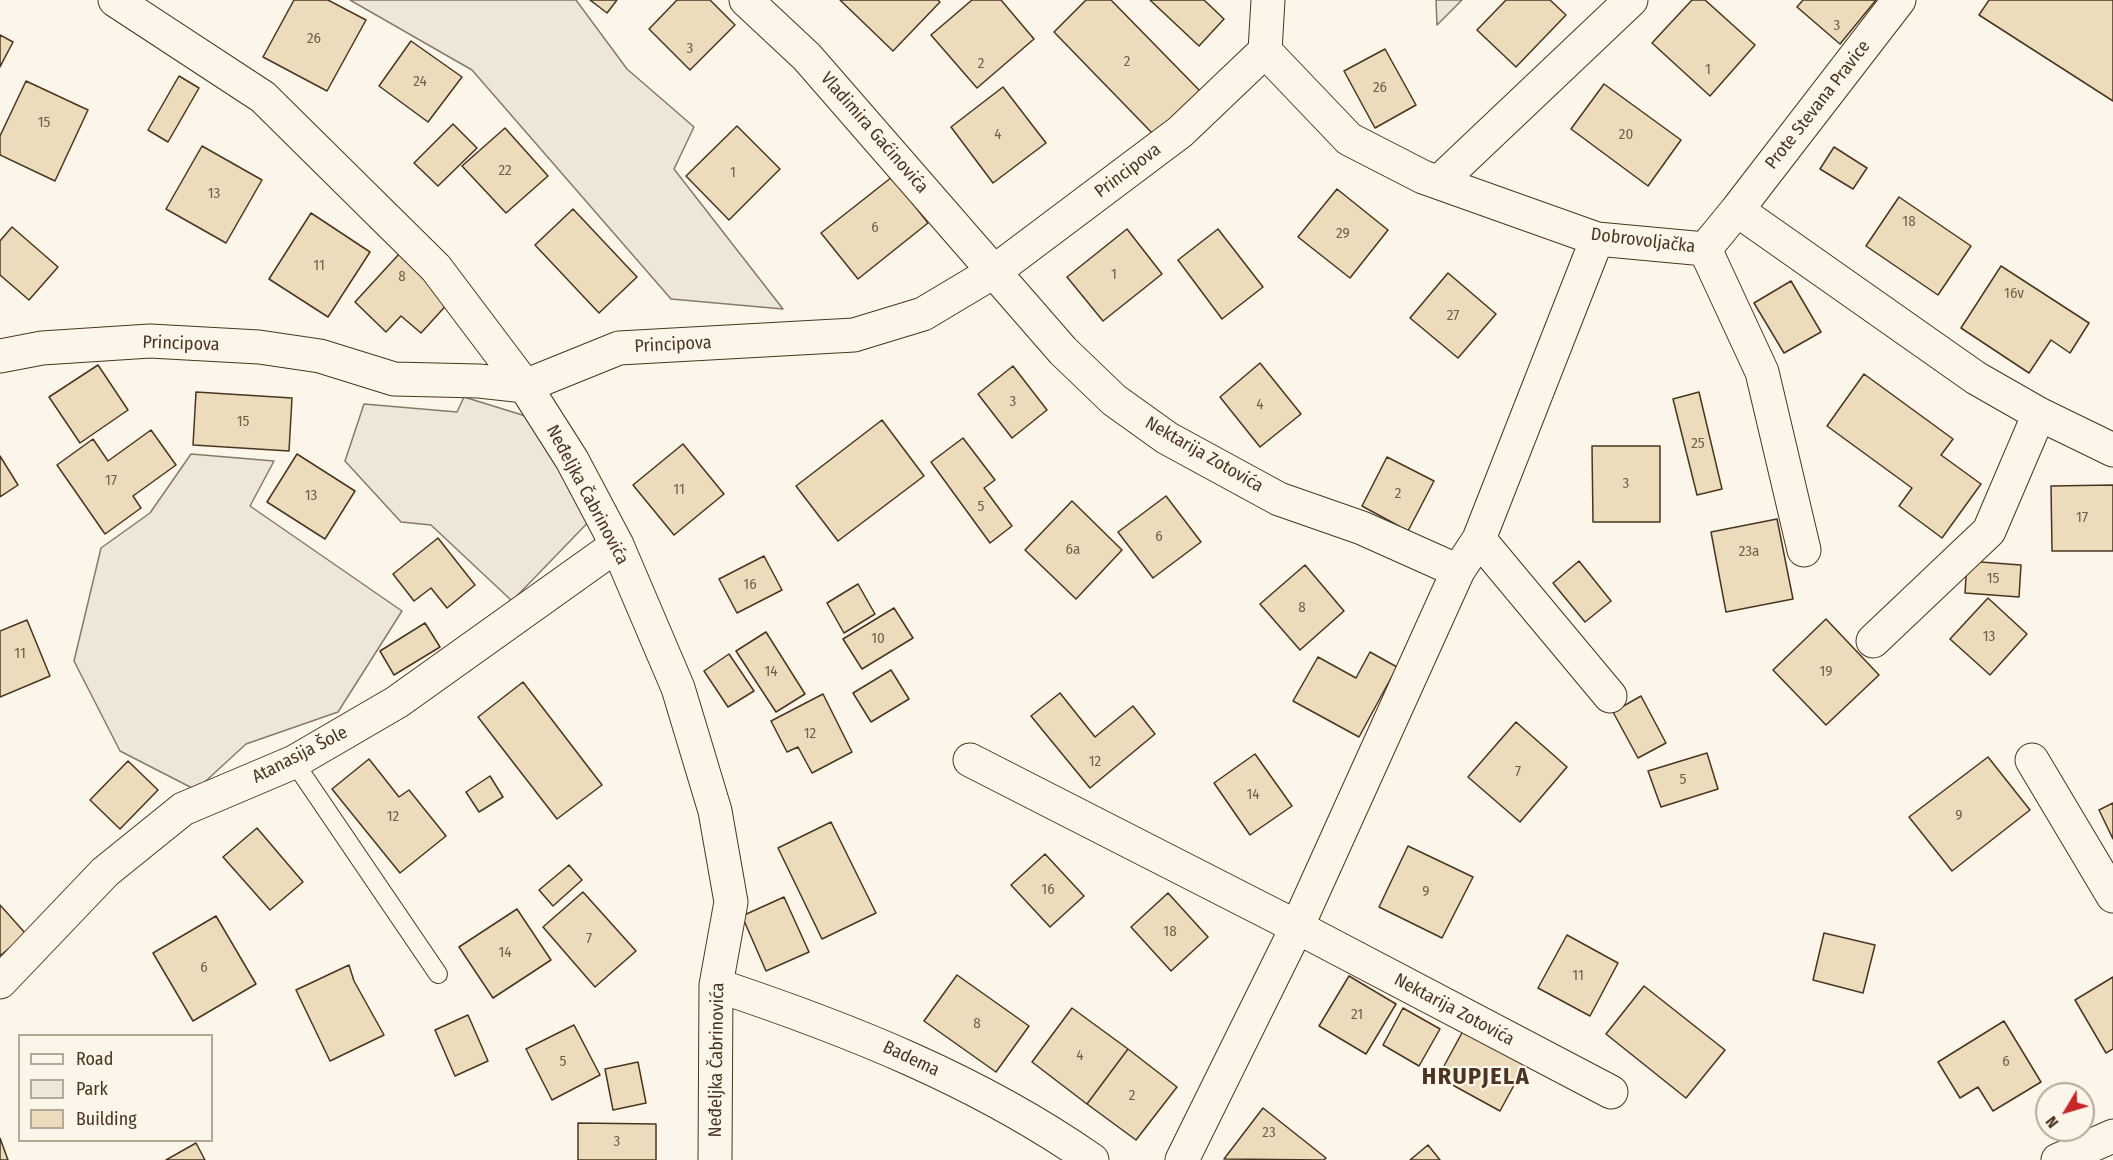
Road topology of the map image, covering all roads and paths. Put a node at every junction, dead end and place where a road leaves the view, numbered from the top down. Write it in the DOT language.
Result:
graph roads {
  1 [pos="115,0"];
  2 [pos="746,0"];
  3 [pos="1268,0"];
  4 [pos="1631,0"];
  5 [pos="1899,0"];
  6 [pos="1265,51"];
  7 [pos="1439,182"];
  8 [pos="1737,210"];
  9 [pos="1597,239"];
  10 [pos="1705,249"];
  11 [pos="996,271"];
  12 [pos="0,356"];
  13 [pos="525,386"];
  14 [pos="2039,414"];
  15 [pos="2113,450"];
  16 [pos="1479,538"];
  17 [pos="617,545"];
  18 [pos="1804,550"];
  19 [pos="1458,571"];
  20 [pos="1873,641"];
  21 [pos="1610,696"];
  22 [pos="970,760"];
  23 [pos="2032,760"];
  24 [pos="294,762"];
  25 [pos="2113,896"];
  26 [pos="1297,927"];
  27 [pos="438,974"];
  28 [pos="0,982"];
  29 [pos="716,985"];
  30 [pos="1611,1092"];
  31 [pos="2113,1136"];
  32 [pos="715,1160"];
  33 [pos="1092,1160"];
  34 [pos="1182,1160"];
  35 [pos="2058,1160"];
  1 -- 13 [label="street, Neđeljka Čabrinovića"];
  2 -- 11 [label="street, Vladimira Gaćinovića"];
  3 -- 6 [label="street"];
  4 -- 7 [label="street"];
  5 -- 8 [label="street, Prote Stevana Pravice"];
  6 -- 7 [label="street, Dobrovoljačka"];
  6 -- 11 [label="street, Principova"];
  7 -- 9 [label="street, Dobrovoljačka"];
  8 -- 10 [label="street, Dobrovoljačka"];
  8 -- 14 [label="street"];
  9 -- 10 [label="street, Dobrovoljačka"];
  9 -- 16 [label="street"];
  10 -- 18 [label="street"];
  11 -- 13 [label="street, Principova"];
  11 -- 19 [label="street, Nektarija Zotovića"];
  12 -- 13 [label="street, Principova"];
  13 -- 17 [label="street, Neđeljka Čabrinovića"];
  14 -- 15 [label="street"];
  14 -- 20 [label="street"];
  16 -- 19 [label="street"];
  16 -- 21 [label="street"];
  17 -- 24 [label="street, Atanasija Šole"];
  17 -- 29 [label="street, Neđeljka Čabrinovića"];
  19 -- 26 [label="street"];
  22 -- 26 [label="street, Nektarija Zotovića"];
  23 -- 25 [label="street"];
  24 -- 27 [label="lane"];
  24 -- 28 [label="street, Atanasija Šole"];
  26 -- 30 [label="street, Nektarija Zotovića"];
  26 -- 34 [label="street"];
  29 -- 32 [label="street, Neđeljka Čabrinovića"];
  29 -- 33 [label="street, Badema"];
  31 -- 35 [label="street"];
}
